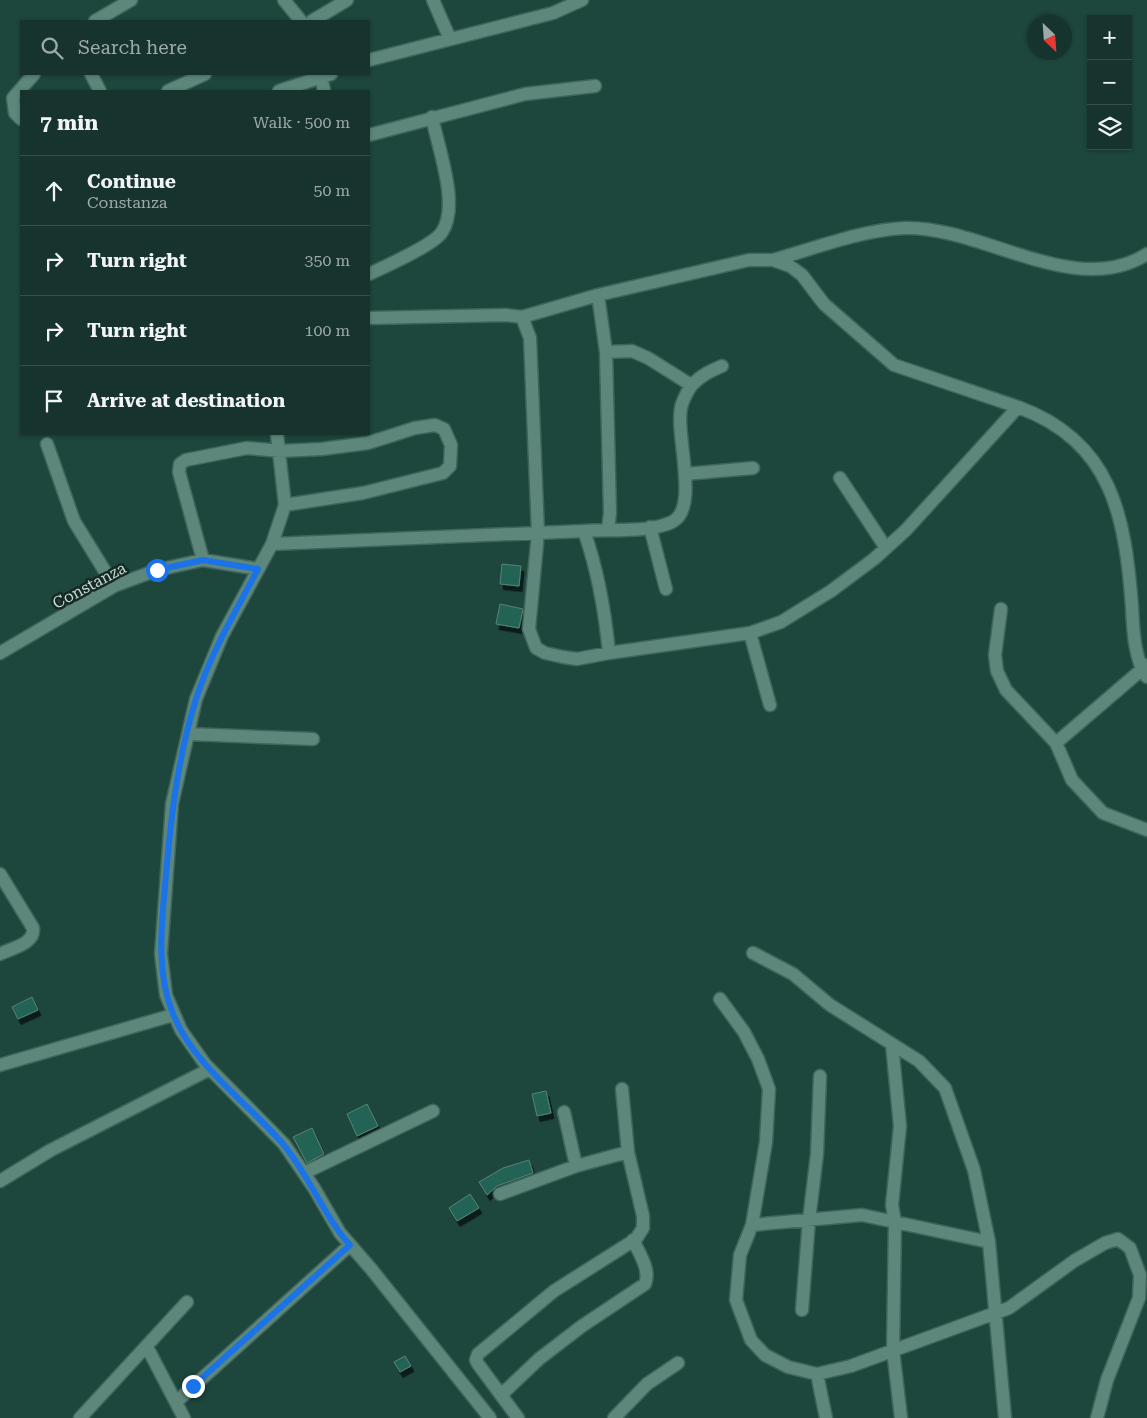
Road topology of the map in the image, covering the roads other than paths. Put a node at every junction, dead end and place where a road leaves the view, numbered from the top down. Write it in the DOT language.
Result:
graph roads {
  1 [pos="131,0"];
  2 [pos="284,0"];
  3 [pos="347,0"];
  4 [pos="433,0"];
  5 [pos="582,0"];
  6 [pos="97,20"];
  7 [pos="300,20"];
  8 [pos="314,20"];
  9 [pos="450,39"];
  10 [pos="370,60"];
  11 [pos="33,75"];
  12 [pos="92,75"];
  13 [pos="202,75"];
  14 [pos="325,75"];
  15 [pos="595,86"];
  16 [pos="20,90"];
  17 [pos="20,90"];
  18 [pos="99,90"];
  19 [pos="170,90"];
  20 [pos="282,90"];
  21 [pos="324,90"];
  22 [pos="432,117"];
  23 [pos="20,118"];
  24 [pos="370,135"];
  25 [pos="1147,254"];
  26 [pos="773,260"];
  27 [pos="370,274"];
  28 [pos="598,295"];
  29 [pos="522,317"];
  30 [pos="370,318"];
  31 [pos="606,352"];
  32 [pos="722,366"];
  33 [pos="692,385"];
  34 [pos="1018,407"];
  35 [pos="277,435"];
  36 [pos="47,444"];
  37 [pos="280,451"];
  38 [pos="753,468"];
  39 [pos="685,474"];
  40 [pos="840,478"];
  41 [pos="285,505"];
  42 [pos="650,528"];
  43 [pos="608,530"];
  44 [pos="584,531"];
  45 [pos="538,533"];
  46 [pos="272,544"];
  47 [pos="886,548"];
  48 [pos="203,560"];
  49 [pos="258,569"];
  50 [pos="114,586"];
  51 [pos="666,589"];
  52 [pos="1001,609"];
  53 [pos="750,633"];
  54 [pos="609,652"];
  55 [pos="0,653"];
  56 [pos="1145,671"];
  57 [pos="770,705"];
  58 [pos="188,734"];
  59 [pos="313,739"];
  60 [pos="1056,743"];
  61 [pos="1147,830"];
  62 [pos="0,874"];
  63 [pos="753,953"];
  64 [pos="0,954"];
  65 [pos="720,999"];
  66 [pos="173,1015"];
  67 [pos="892,1045"];
  68 [pos="0,1065"];
  69 [pos="210,1068"];
  70 [pos="820,1076"];
  71 [pos="622,1089"];
  72 [pos="434,1111"];
  73 [pos="564,1112"];
  74 [pos="628,1152"];
  75 [pos="576,1166"];
  76 [pos="304,1173"];
  77 [pos="0,1181"];
  78 [pos="500,1194"];
  79 [pos="809,1220"];
  80 [pos="895,1222"];
  81 [pos="752,1225"];
  82 [pos="633,1240"];
  83 [pos="989,1242"];
  84 [pos="350,1245"];
  85 [pos="187,1302"];
  86 [pos="802,1310"];
  87 [pos="997,1314"];
  88 [pos="146,1347"];
  89 [pos="893,1350"];
  90 [pos="678,1363"];
  91 [pos="817,1374"];
  92 [pos="500,1395"];
  93 [pos="176,1402"];
  94 [pos="80,1418"];
  95 [pos="184,1418"];
  96 [pos="490,1418"];
  97 [pos="518,1418"];
  98 [pos="614,1418"];
  99 [pos="826,1418"];
  100 [pos="901,1418"];
  101 [pos="1005,1418"];
  102 [pos="1097,1418"];
  1 -- 6 [label="street"];
  2 -- 7 [label="street"];
  3 -- 8 [label="street"];
  4 -- 9 [label="street"];
  5 -- 9 [label="street"];
  9 -- 10 [label="street"];
  11 -- 16 [label="street"];
  12 -- 18 [label="street"];
  13 -- 19 [label="street"];
  14 -- 20 [label="street"];
  14 -- 21 [label="street"];
  15 -- 22 [label="street"];
  17 -- 23 [label="street"];
  22 -- 24 [label="street"];
  22 -- 27 [label="street"];
  25 -- 26 [label="street"];
  26 -- 28 [label="street"];
  26 -- 34 [label="street"];
  28 -- 29 [label="street"];
  28 -- 31 [label="street"];
  29 -- 30 [label="street"];
  29 -- 45 [label="street"];
  31 -- 33 [label="street"];
  31 -- 43 [label="street"];
  32 -- 33 [label="street"];
  33 -- 39 [label="street"];
  34 -- 47 [label="street"];
  34 -- 56 [label="street"];
  35 -- 37 [label="street"];
  36 -- 50 [label="street"];
  37 -- 41 [label="street"];
  37 -- 41 [label="street"];
  37 -- 48 [label="street"];
  38 -- 39 [label="street"];
  39 -- 42 [label="street"];
  40 -- 47 [label="street"];
  41 -- 46 [label="street"];
  42 -- 43 [label="street"];
  42 -- 51 [label="street"];
  43 -- 44 [label="street"];
  44 -- 45 [label="street"];
  44 -- 54 [label="street"];
  45 -- 46 [label="street"];
  45 -- 54 [label="street"];
  46 -- 49 [label="street"];
  47 -- 53 [label="street"];
  48 -- 49 [label="street, Constanza"];
  48 -- 50 [label="street, Constanza"];
  49 -- 58 [label="street"];
  50 -- 55 [label="street, Constanza"];
  52 -- 60 [label="street"];
  53 -- 54 [label="street"];
  53 -- 57 [label="street"];
  56 -- 60 [label="street"];
  58 -- 59 [label="street"];
  58 -- 66 [label="street"];
  60 -- 61 [label="street"];
  62 -- 64 [label="street"];
  63 -- 67 [label="street"];
  65 -- 81 [label="street"];
  66 -- 68 [label="street"];
  66 -- 69 [label="street"];
  67 -- 80 [label="street"];
  67 -- 83 [label="street"];
  69 -- 76 [label="street"];
  69 -- 77 [label="street"];
  70 -- 79 [label="street"];
  71 -- 74 [label="street"];
  72 -- 76 [label="street"];
  73 -- 75 [label="street"];
  74 -- 75 [label="street"];
  74 -- 82 [label="street"];
  75 -- 78 [label="street"];
  76 -- 84 [label="street"];
  79 -- 80 [label="street"];
  79 -- 81 [label="street"];
  79 -- 86 [label="street"];
  80 -- 83 [label="street"];
  80 -- 89 [label="street"];
  81 -- 91 [label="street"];
  82 -- 92 [label="street"];
  82 -- 92 [label="street"];
  83 -- 87 [label="street"];
  84 -- 93 [label="street"];
  84 -- 96 [label="street"];
  85 -- 88 [label="street"];
  87 -- 89 [label="street"];
  87 -- 101 [label="street"];
  87 -- 102 [label="street"];
  88 -- 93 [label="street"];
  88 -- 94 [label="street"];
  89 -- 91 [label="street"];
  89 -- 100 [label="street"];
  90 -- 98 [label="street"];
  91 -- 99 [label="street"];
  92 -- 97 [label="street"];
  93 -- 95 [label="street"];
}
